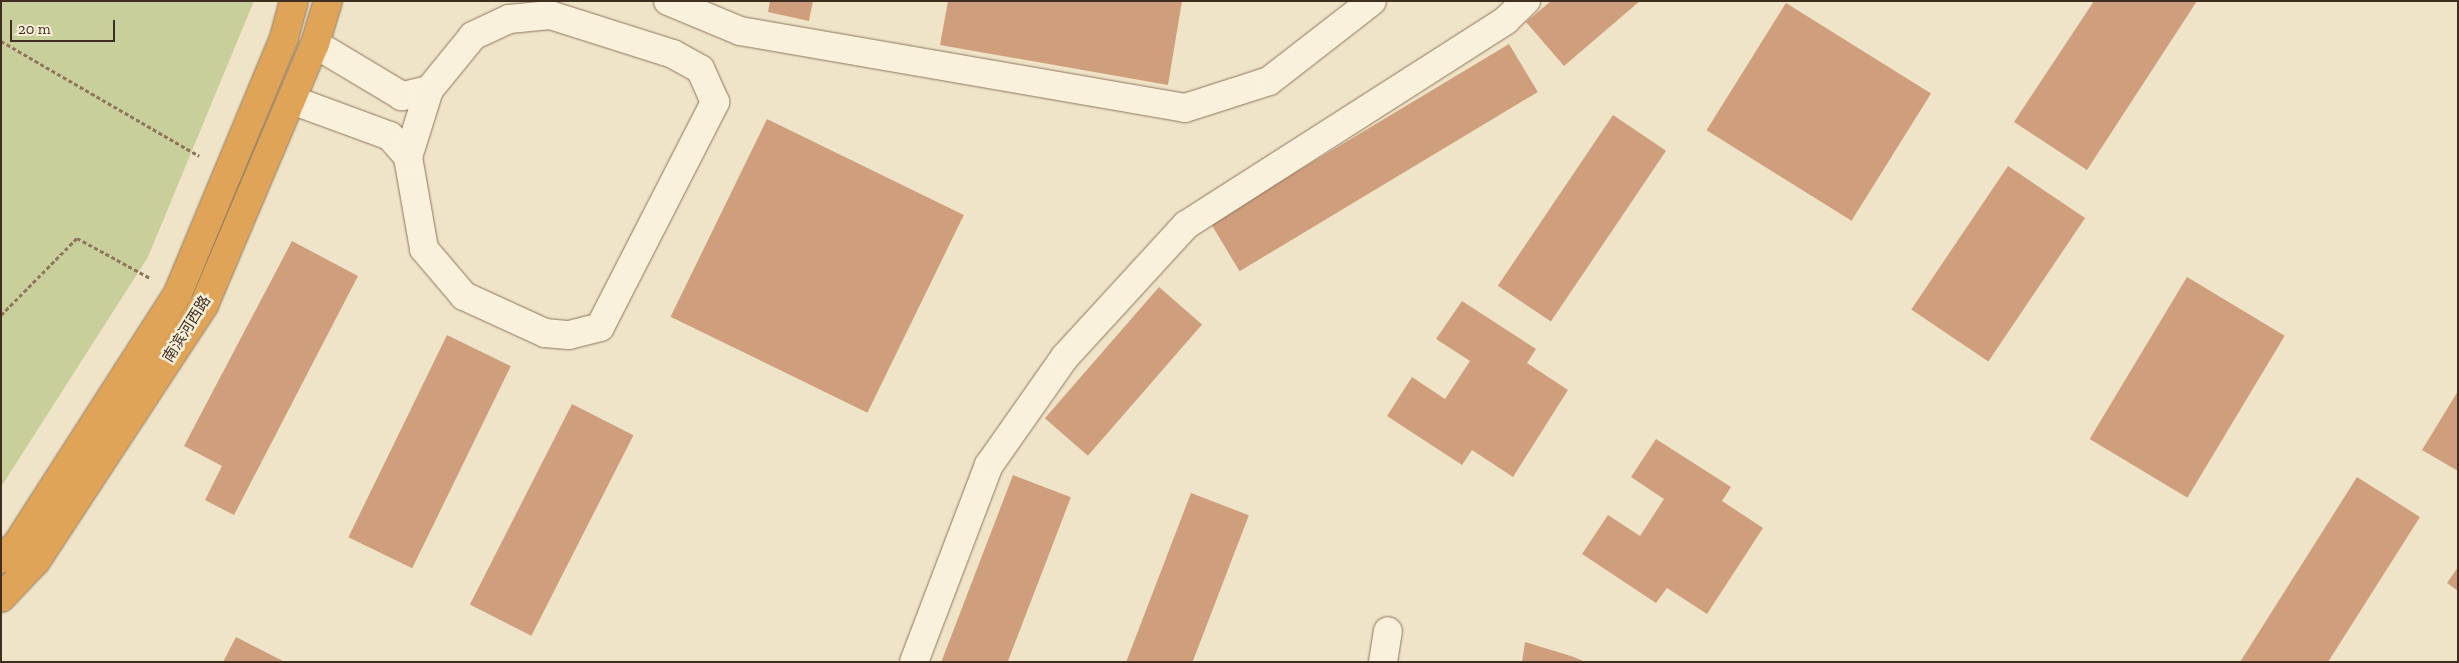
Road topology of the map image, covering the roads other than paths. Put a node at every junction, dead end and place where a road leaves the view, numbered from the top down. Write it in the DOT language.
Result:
graph roads {
  1 [pos="294,1"];
  2 [pos="328,1"];
  3 [pos="668,1"];
  4 [pos="1372,1"];
  5 [pos="1526,1"];
  6 [pos="721,12"];
  7 [pos="316,44"];
  8 [pos="429,90"];
  9 [pos="292,100"];
  10 [pos="408,157"];
  11 [pos="1,559"];
  12 [pos="1,598"];
  13 [pos="1388,631"];
  14 [pos="914,662"];
  15 [pos="1383,662"];
  1 -- 11 [label="highway, 南滨河西路"];
  2 -- 7 [label="highway, 南滨河西路"];
  3 -- 6 [label="street"];
  4 -- 6 [label="street"];
  5 -- 14 [label="street"];
  7 -- 8 [label="street"];
  7 -- 9 [label="highway, 南滨河西路"];
  8 -- 10 [label="street"];
  8 -- 10 [label="street"];
  9 -- 10 [label="street"];
  9 -- 12 [label="highway, 南滨河西路"];
  13 -- 15 [label="street"];
}
